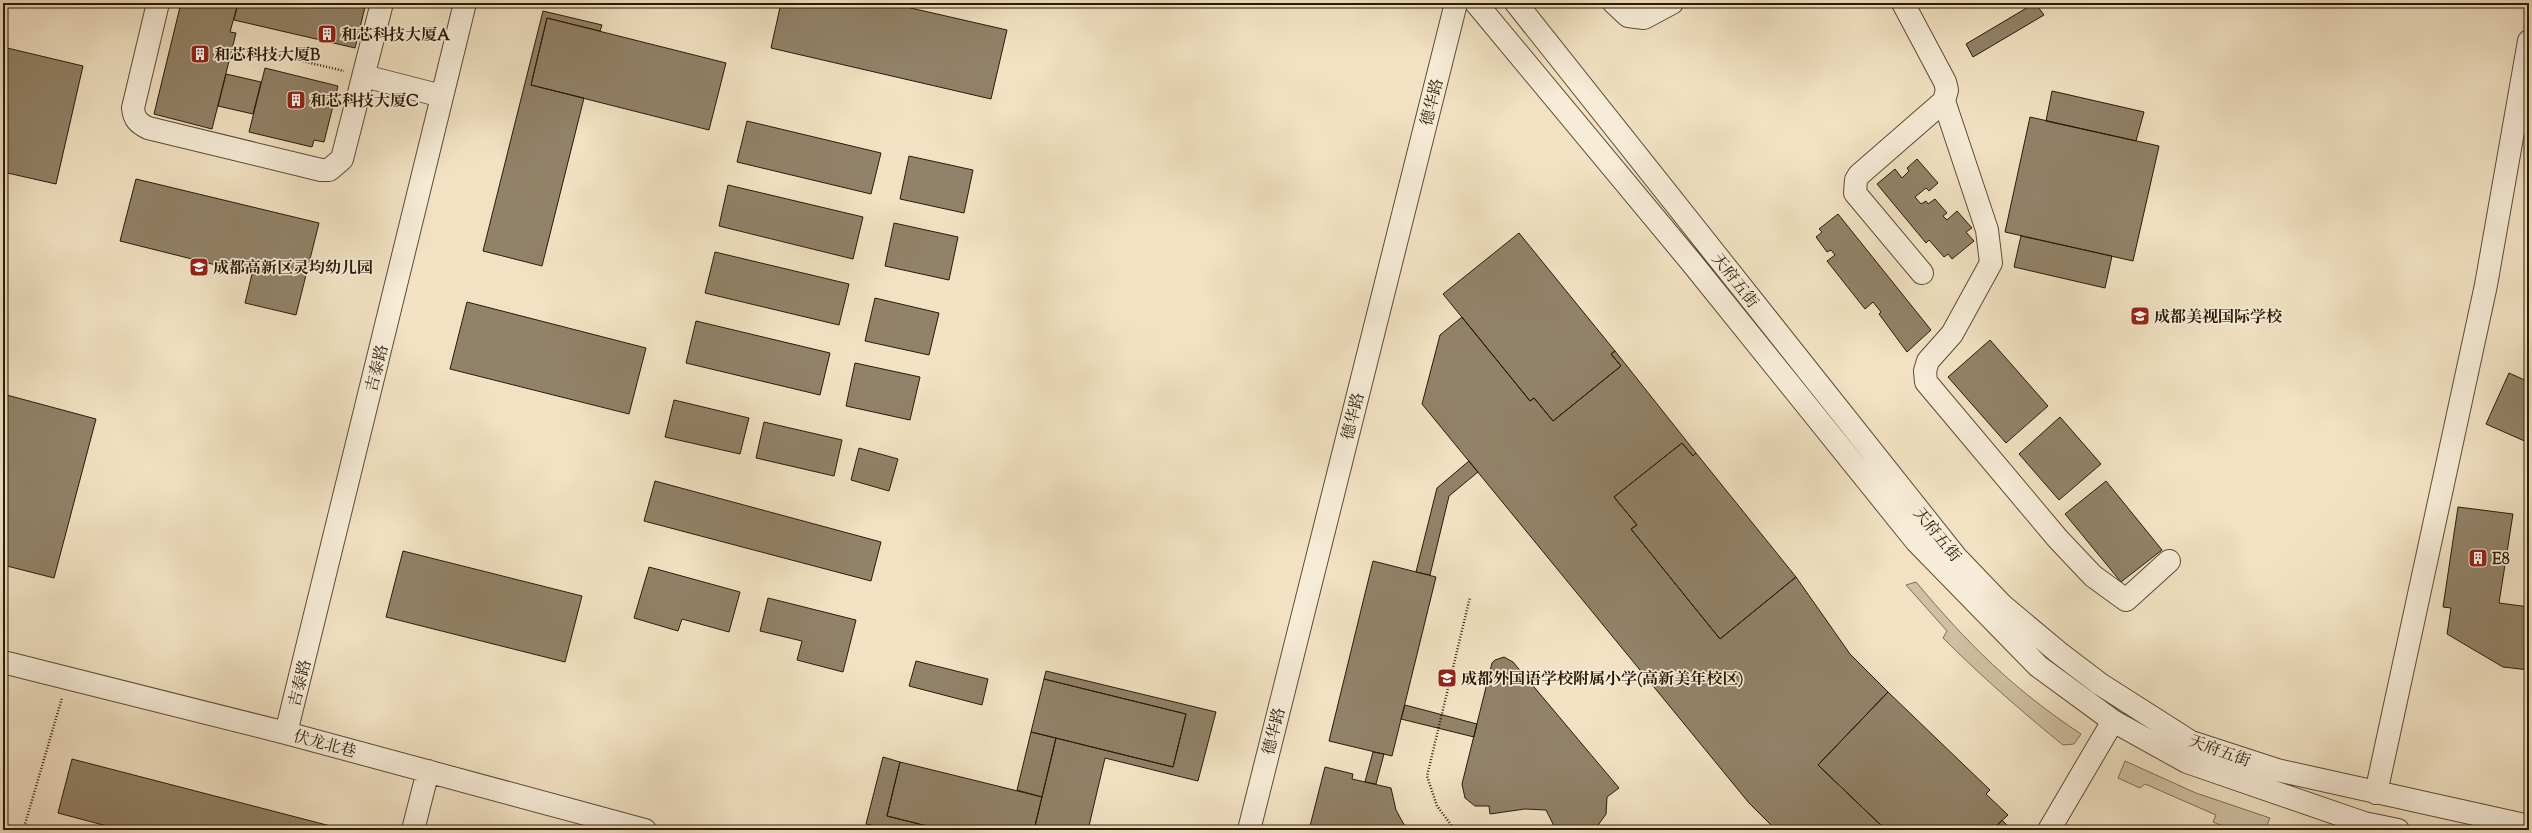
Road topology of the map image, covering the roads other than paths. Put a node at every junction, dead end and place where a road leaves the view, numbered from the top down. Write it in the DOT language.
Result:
graph roads {
  1 [pos="158,3"];
  2 [pos="382,3"];
  3 [pos="465,3"];
  4 [pos="1456,3"];
  5 [pos="1476,3"];
  6 [pos="1516,3"];
  7 [pos="1614,3"];
  8 [pos="1672,3"];
  9 [pos="1903,3"];
  10 [pos="2529,41"];
  11 [pos="354,74"];
  12 [pos="442,96"];
  13 [pos="1944,101"];
  14 [pos="1922,273"];
  15 [pos="2169,560"];
  16 [pos="5,668"];
  17 [pos="2114,720"];
  18 [pos="286,733"];
  19 [pos="428,771"];
  20 [pos="2376,793"];
  21 [pos="2363,826"];
  22 [pos="2529,826"];
  23 [pos="413,830"];
  24 [pos="645,830"];
  25 [pos="1249,830"];
  26 [pos="2049,830"];
  27 [pos="2398,830"];
  1 -- 11 [label="street"];
  2 -- 11 [label="street"];
  3 -- 12 [label="street, 吉泰路"];
  4 -- 25 [label="street, 德华路"];
  5 -- 17 [label="street, 天府五街"];
  6 -- 20 [label="street, 天府五街"];
  7 -- 8 [label="street"];
  9 -- 13 [label="street"];
  10 -- 20 [label="street"];
  11 -- 12 [label="street"];
  12 -- 18 [label="street, 吉泰路"];
  13 -- 14 [label="street"];
  13 -- 15 [label="street"];
  16 -- 18 [label="street, 伏龙北巷"];
  17 -- 21 [label="street, 天府五街"];
  17 -- 26 [label="street"];
  18 -- 19 [label="street, 伏龙北巷"];
  19 -- 23 [label="street"];
  19 -- 24 [label="street, 伏龙北巷"];
  20 -- 22 [label="street, 天府五街"];
  21 -- 27 [label="street, 天府五街"];
}
